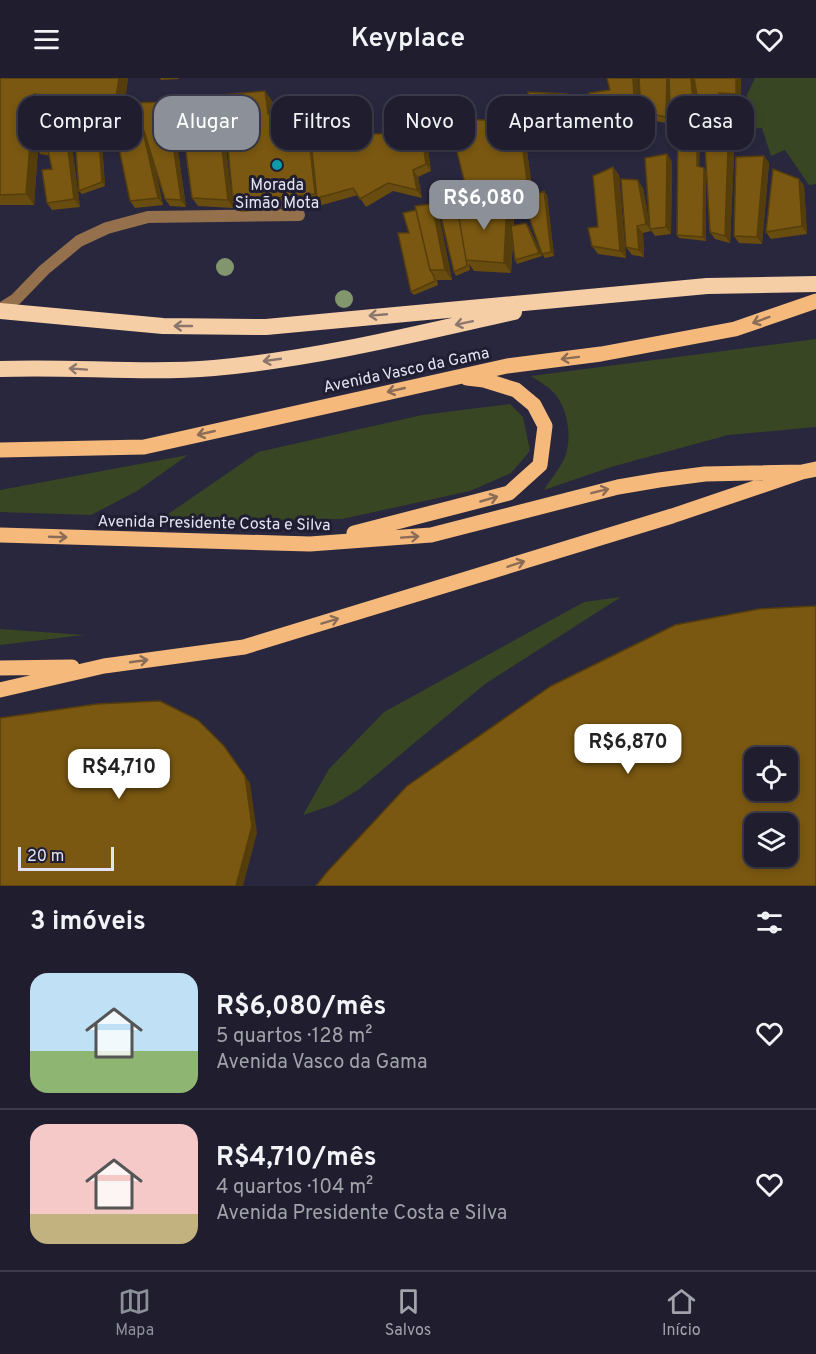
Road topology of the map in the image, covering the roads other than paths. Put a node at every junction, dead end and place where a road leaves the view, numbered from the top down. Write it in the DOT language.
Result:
graph roads {
  1 [pos="299,215"];
  2 [pos="816,284"];
  3 [pos="582,297"];
  4 [pos="816,301"];
  5 [pos="0,310"];
  6 [pos="0,369"];
  7 [pos="453,377"];
  8 [pos="0,450"];
  9 [pos="809,470"];
  10 [pos="0,535"];
  11 [pos="310,544"];
  12 [pos="104,666"];
  13 [pos="0,668"];
  14 [pos="0,690"];
  1 -- 5 [label="street"];
  2 -- 3 [label="highway"];
  3 -- 5 [label="highway, one-way"];
  3 -- 6 [label="highway, one-way"];
  4 -- 7 [label="main road, Avenida Vasco da Gama, one-way"];
  7 -- 8 [label="main road, Avenida Vasco da Gama, one-way"];
  11 -- 7 [label="main road, one-way"];
  11 -- 9 [label="main road, Avenida Presidente Costa e Silva, one-way"];
  12 -- 9 [label="main road, one-way"];
  10 -- 11 [label="main road, Avenida Presidente Costa e Silva, one-way"];
  12 -- 13 [label="main road"];
  12 -- 14 [label="main road"];
}
